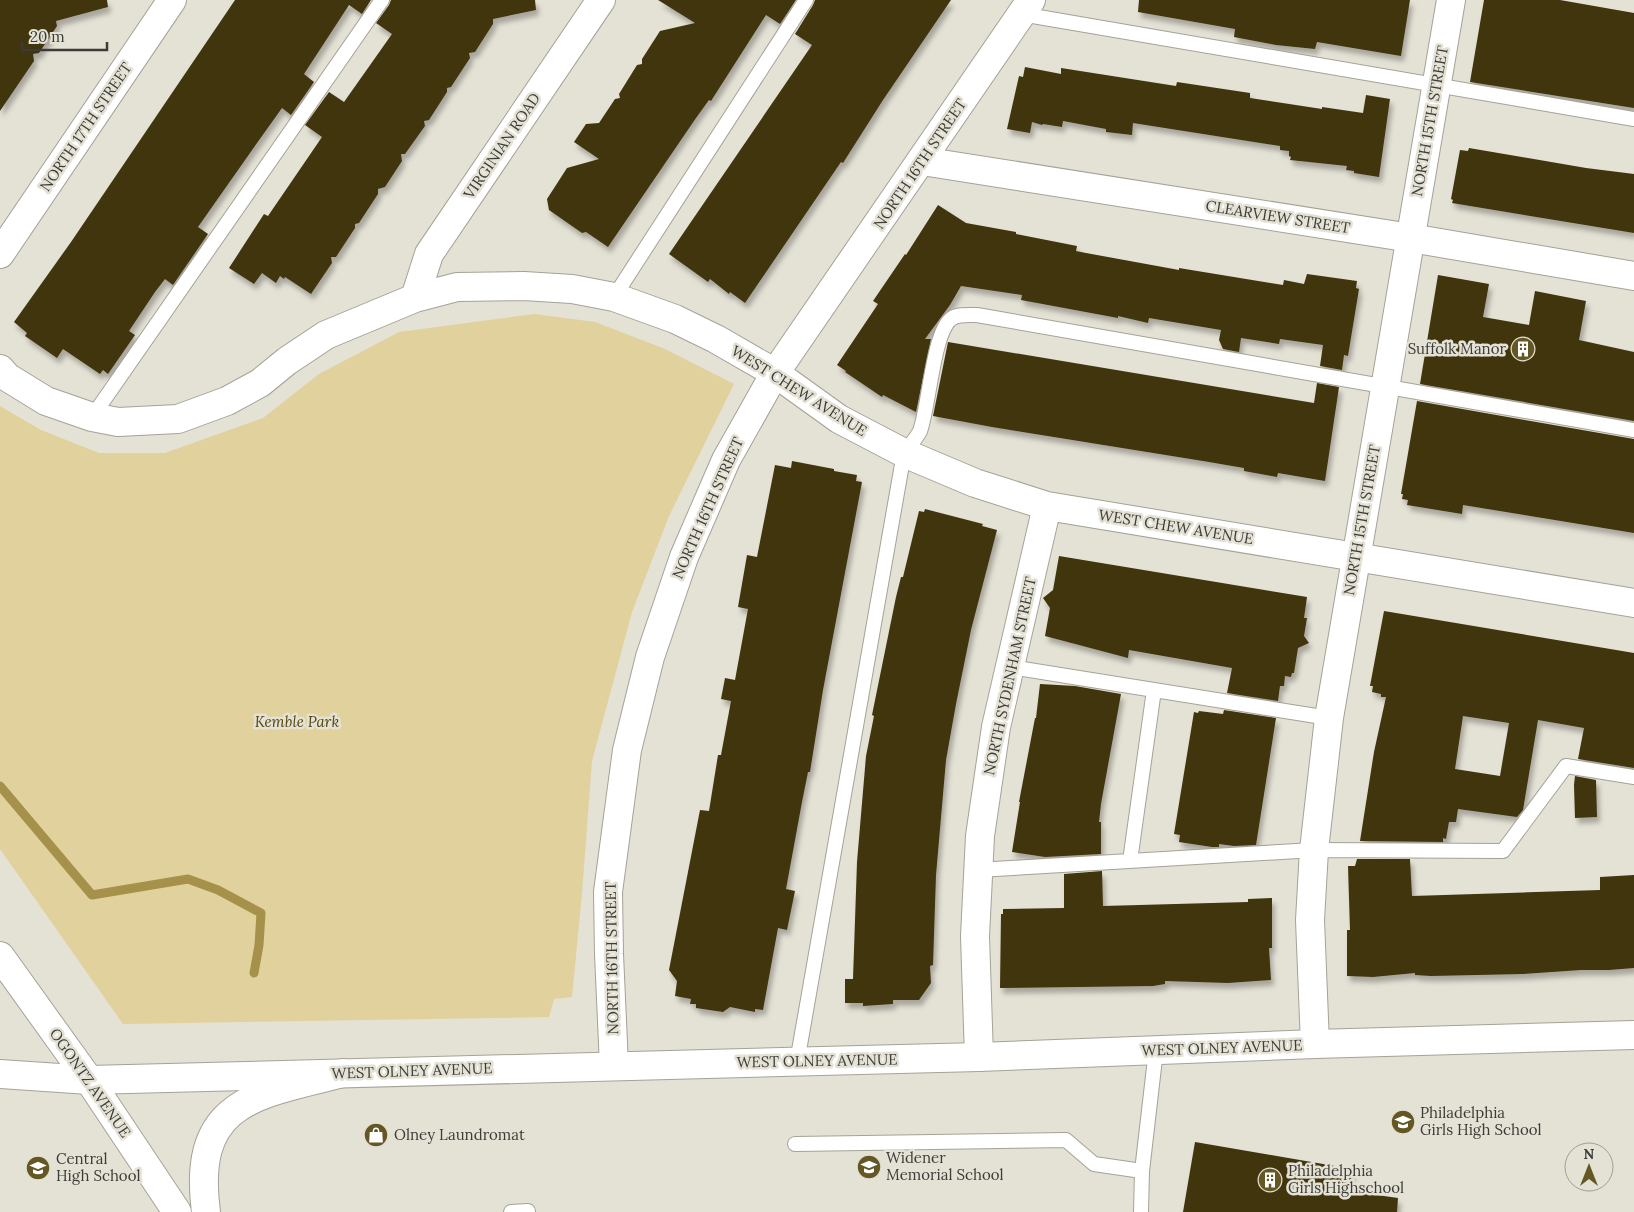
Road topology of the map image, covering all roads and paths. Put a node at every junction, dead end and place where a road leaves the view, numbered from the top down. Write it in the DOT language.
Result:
graph roads {
  1 [pos="172,0"];
  2 [pos="382,0"];
  3 [pos="601,0"];
  4 [pos="806,0"];
  5 [pos="1451,0"];
  6 [pos="1026,7"];
  7 [pos="1436,85"];
  8 [pos="1634,119"];
  9 [pos="922,161"];
  10 [pos="1411,238"];
  11 [pos="0,254"];
  12 [pos="1634,276"];
  13 [pos="614,297"];
  14 [pos="415,298"];
  15 [pos="0,369"];
  16 [pos="775,373"];
  17 [pos="1385,386"];
  18 [pos="92,418"];
  19 [pos="1634,430"];
  20 [pos="904,453"];
  21 [pos="1047,506"];
  22 [pos="1356,558"];
  23 [pos="1634,603"];
  24 [pos="1010,667"];
  25 [pos="1154,690"];
  26 [pos="1329,718"];
  27 [pos="1634,777"];
  28 [pos="1314,850"];
  29 [pos="1130,861"];
  30 [pos="978,870"];
  31 [pos="0,956"];
  32 [pos="1634,1035"];
  33 [pos="1314,1044"];
  34 [pos="1156,1050"];
  35 [pos="979,1057"];
  36 [pos="798,1062"];
  37 [pos="614,1066"];
  38 [pos="343,1073"];
  39 [pos="0,1074"];
  40 [pos="89,1080"];
  41 [pos="795,1144"];
  42 [pos="1142,1171"];
  43 [pos="528,1211"];
  44 [pos="177,1212"];
  45 [pos="206,1212"];
  46 [pos="511,1212"];
  47 [pos="1141,1212"];
  1 -- 11 [label="street, NORTH 17TH STREET"];
  2 -- 18 [label="lane"];
  3 -- 14 [label="street, VIRGINIAN ROAD"];
  4 -- 13 [label="lane"];
  5 -- 7 [label="street, NORTH 15TH STREET"];
  6 -- 7 [label="lane"];
  6 -- 9 [label="street, NORTH 16TH STREET"];
  7 -- 8 [label="lane"];
  7 -- 10 [label="street, NORTH 15TH STREET"];
  9 -- 10 [label="street, CLEARVIEW STREET"];
  9 -- 16 [label="street, NORTH 16TH STREET"];
  10 -- 12 [label="street, CLEARVIEW STREET"];
  10 -- 17 [label="street, NORTH 15TH STREET"];
  13 -- 14 [label="street, WEST CHEW AVENUE"];
  13 -- 16 [label="street, WEST CHEW AVENUE"];
  14 -- 18 [label="street, WEST CHEW AVENUE"];
  15 -- 18 [label="street, WEST CHEW AVENUE"];
  16 -- 20 [label="street, WEST CHEW AVENUE"];
  16 -- 37 [label="street, NORTH 16TH STREET"];
  17 -- 19 [label="lane"];
  17 -- 20 [label="lane"];
  17 -- 22 [label="street, NORTH 15TH STREET"];
  20 -- 21 [label="street, WEST CHEW AVENUE"];
  20 -- 36 [label="lane"];
  21 -- 22 [label="street, WEST CHEW AVENUE"];
  21 -- 24 [label="street, NORTH SYDENHAM STREET"];
  22 -- 23 [label="street, WEST CHEW AVENUE"];
  22 -- 26 [label="street, NORTH 15TH STREET"];
  24 -- 25 [label="lane"];
  24 -- 30 [label="street, NORTH SYDENHAM STREET"];
  25 -- 26 [label="lane"];
  25 -- 29 [label="lane"];
  26 -- 28 [label="street, NORTH 15TH STREET"];
  27 -- 28 [label="lane"];
  28 -- 29 [label="lane"];
  28 -- 33 [label="street, NORTH 15TH STREET"];
  29 -- 30 [label="lane"];
  30 -- 35 [label="street, NORTH SYDENHAM STREET"];
  31 -- 40 [label="street, OGONTZ AVENUE"];
  32 -- 33 [label="street, WEST OLNEY AVENUE"];
  33 -- 34 [label="street, WEST OLNEY AVENUE"];
  34 -- 35 [label="street, WEST OLNEY AVENUE"];
  34 -- 42 [label="lane"];
  35 -- 36 [label="street, WEST OLNEY AVENUE"];
  36 -- 37 [label="street, WEST OLNEY AVENUE"];
  37 -- 38 [label="street, WEST OLNEY AVENUE"];
  38 -- 40 [label="street, WEST OLNEY AVENUE"];
  38 -- 45 [label="street"];
  39 -- 40 [label="street, WEST OLNEY AVENUE"];
  40 -- 44 [label="street, OGONTZ AVENUE"];
  41 -- 42 [label="lane"];
  42 -- 47 [label="lane"];
  43 -- 46 [label="lane"];
}
